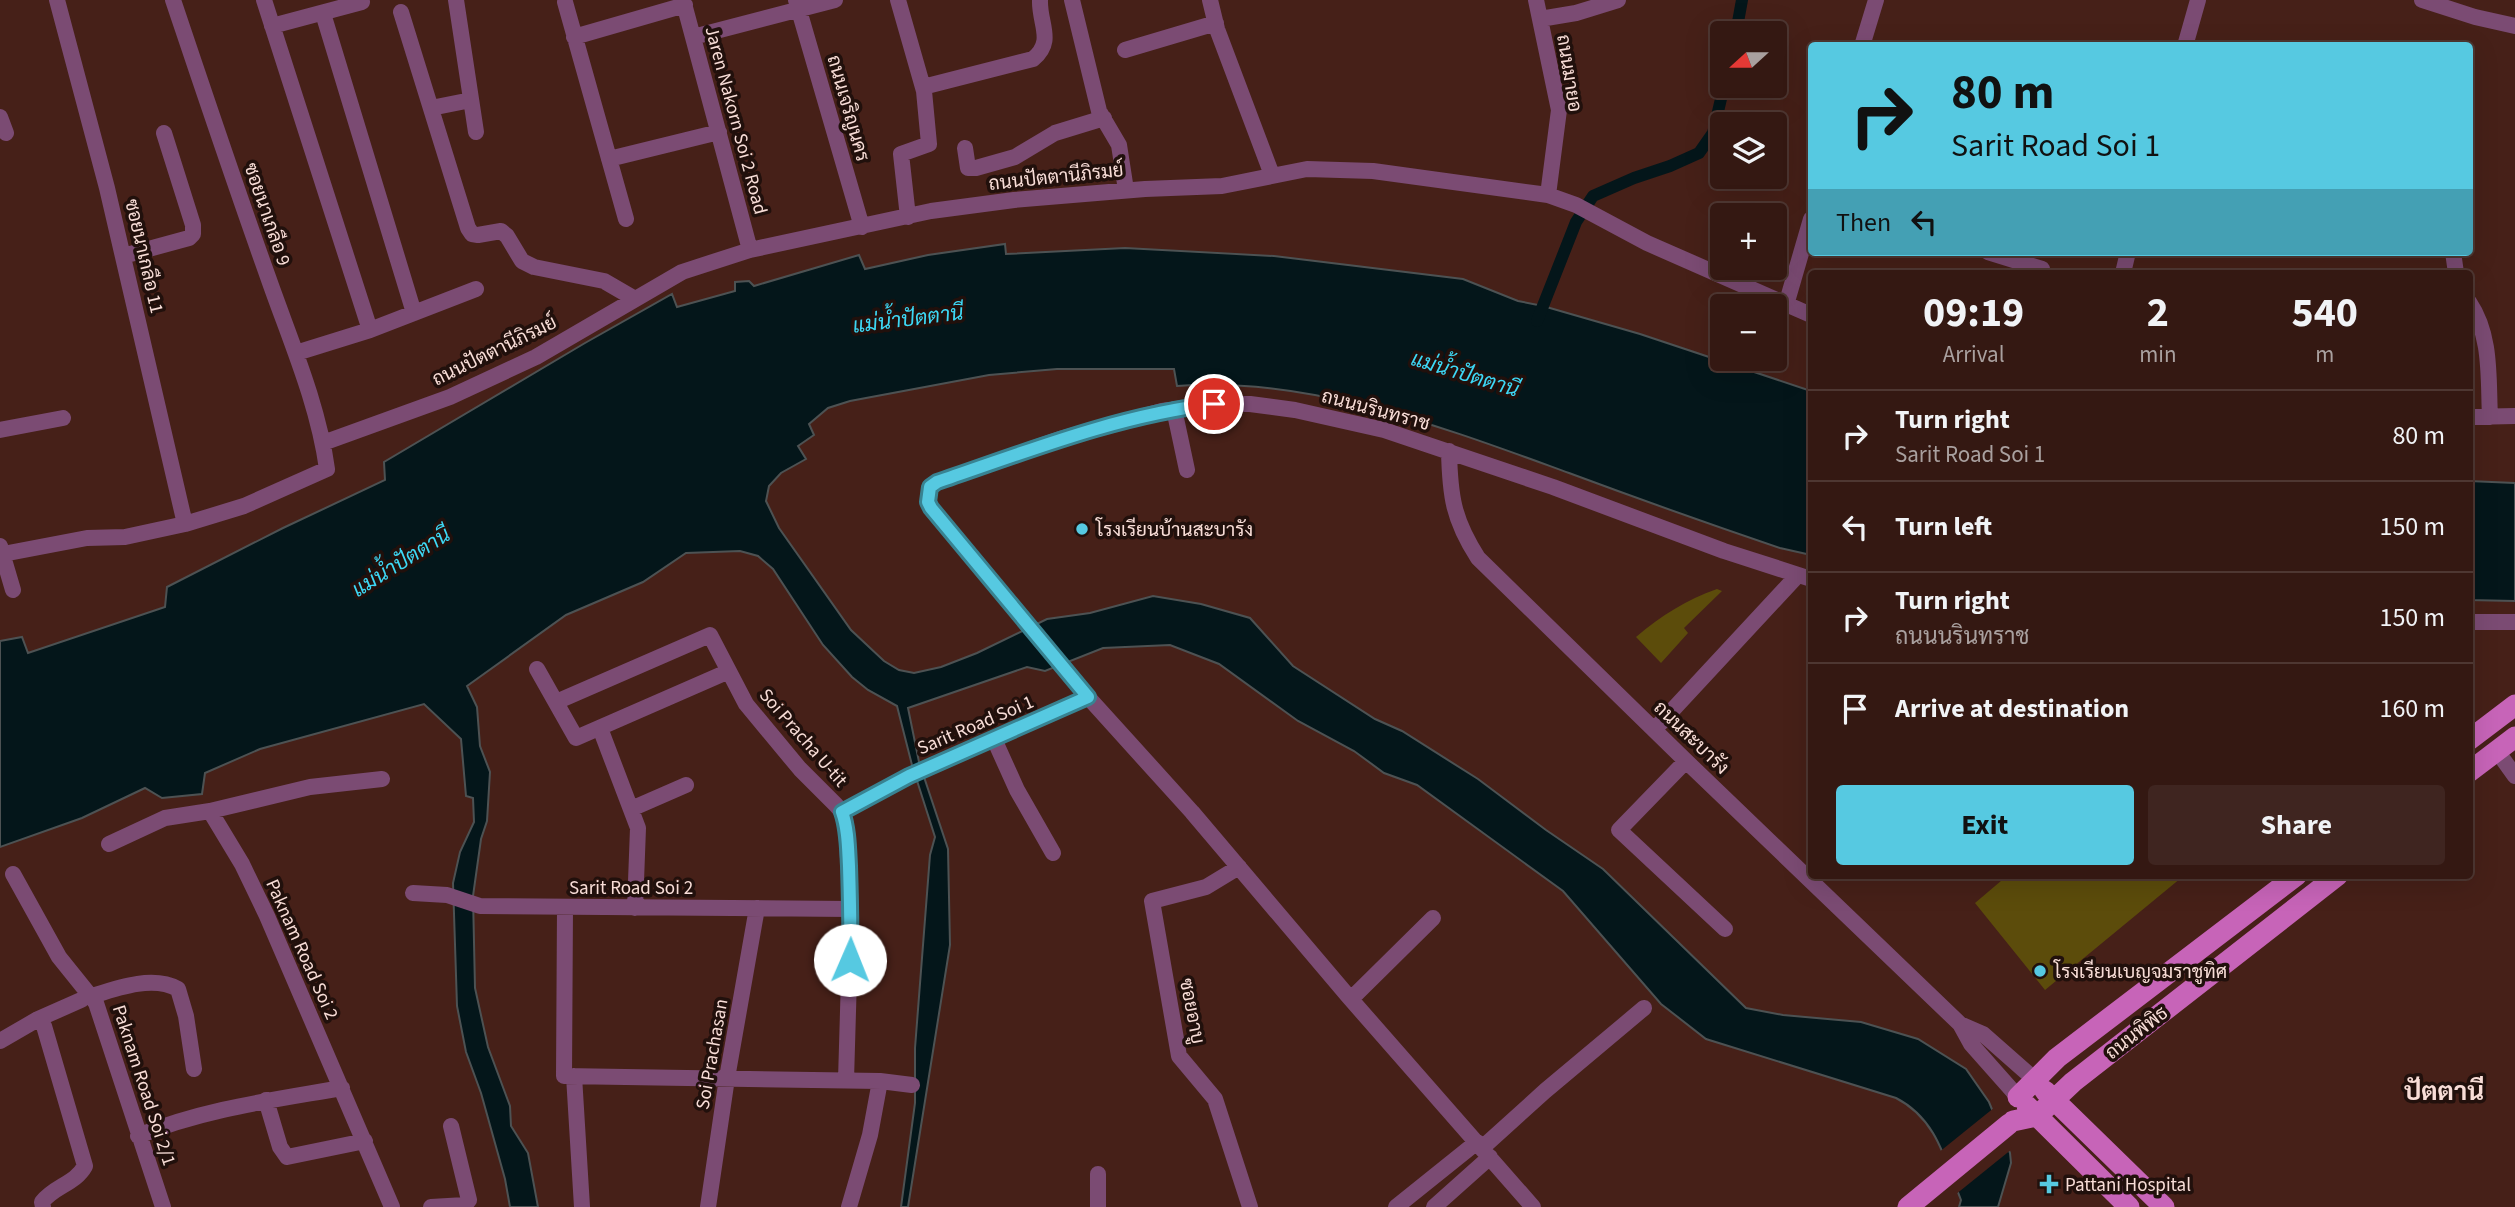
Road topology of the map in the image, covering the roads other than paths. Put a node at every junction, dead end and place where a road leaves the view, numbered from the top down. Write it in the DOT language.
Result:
graph roads {
  1 [pos="57,0"];
  2 [pos="173,0"];
  3 [pos="264,0"];
  4 [pos="456,0"];
  5 [pos="835,0"];
  6 [pos="898,0"];
  7 [pos="1040,0"];
  8 [pos="1072,0"];
  9 [pos="1210,0"];
  10 [pos="1536,0"];
  11 [pos="1618,0"];
  12 [pos="1876,0"];
  13 [pos="2198,0"];
  14 [pos="2422,0"];
  15 [pos="362,1"];
  16 [pos="565,2"];
  17 [pos="684,2"];
  18 [pos="797,5"];
  19 [pos="401,12"];
  20 [pos="1540,19"];
  21 [pos="325,20"];
  22 [pos="1216,23"];
  23 [pos="272,26"];
  24 [pos="2515,26"];
  25 [pos="574,37"];
  26 [pos="693,37"];
  27 [pos="1863,42"];
  28 [pos="2186,42"];
  29 [pos="1125,50"];
  30 [pos="923,87"];
  31 [pos="471,100"];
  32 [pos="431,108"];
  33 [pos="0,117"];
  34 [pos="1104,118"];
  35 [pos="476,132"];
  36 [pos="719,132"];
  37 [pos="6,133"];
  38 [pos="164,134"];
  39 [pos="965,148"];
  40 [pos="609,159"];
  41 [pos="1272,175"];
  42 [pos="1126,190"];
  43 [pos="1548,195"];
  44 [pos="908,217"];
  45 [pos="626,219"];
  46 [pos="862,227"];
  47 [pos="1808,229"];
  48 [pos="750,250"];
  49 [pos="123,256"];
  50 [pos="2006,266"];
  51 [pos="2042,269"];
  52 [pos="476,289"];
  53 [pos="1761,294"];
  54 [pos="635,299"];
  55 [pos="1787,302"];
  56 [pos="1787,305"];
  57 [pos="2473,308"];
  58 [pos="414,313"];
  59 [pos="1808,314"];
  60 [pos="370,330"];
  61 [pos="296,353"];
  62 [pos="1174,409"];
  63 [pos="2515,416"];
  64 [pos="2473,417"];
  65 [pos="2490,417"];
  66 [pos="63,418"];
  67 [pos="0,430"];
  68 [pos="323,443"];
  69 [pos="1449,451"];
  70 [pos="1187,470"];
  71 [pos="185,524"];
  72 [pos="1,550"];
  73 [pos="1804,577"];
  74 [pos="13,590"];
  75 [pos="2473,622"];
  76 [pos="2515,622"];
  77 [pos="537,669"];
  78 [pos="727,672"];
  79 [pos="1088,697"];
  80 [pos="556,702"];
  81 [pos="2515,705"];
  82 [pos="600,728"];
  83 [pos="1654,730"];
  84 [pos="2475,735"];
  85 [pos="2515,737"];
  86 [pos="994,739"];
  87 [pos="2497,751"];
  88 [pos="1686,761"];
  89 [pos="2473,769"];
  90 [pos="2515,776"];
  91 [pos="382,779"];
  92 [pos="686,785"];
  93 [pos="631,809"];
  94 [pos="210,811"];
  95 [pos="842,812"];
  96 [pos="108,844"];
  97 [pos="1053,853"];
  98 [pos="1239,867"];
  99 [pos="13,874"];
  100 [pos="1808,879"];
  101 [pos="1808,879"];
  102 [pos="2333,879"];
  103 [pos="2285,881"];
  104 [pos="413,893"];
  105 [pos="565,908"];
  106 [pos="635,908"];
  107 [pos="757,908"];
  108 [pos="851,909"];
  109 [pos="2291,912"];
  110 [pos="1433,918"];
  111 [pos="1725,929"];
  112 [pos="2200,949"];
  113 [pos="2216,969"];
  114 [pos="86,998"];
  115 [pos="1351,999"];
  116 [pos="1644,1008"];
  117 [pos="1959,1024"];
  118 [pos="44,1026"];
  119 [pos="0,1041"];
  120 [pos="194,1069"];
  121 [pos="569,1076"];
  122 [pos="727,1078"];
  123 [pos="2034,1079"];
  124 [pos="846,1080"];
  125 [pos="880,1081"];
  126 [pos="912,1085"];
  127 [pos="342,1088"];
  128 [pos="2018,1097"];
  129 [pos="266,1100"];
  130 [pos="2054,1100"];
  131 [pos="2037,1116"];
  132 [pos="2011,1123"];
  133 [pos="451,1126"];
  134 [pos="138,1136"];
  135 [pos="365,1141"];
  136 [pos="1483,1149"];
  137 [pos="1098,1174"];
  138 [pos="43,1207"];
  139 [pos="163,1207"];
  140 [pos="391,1207"];
  141 [pos="431,1207"];
  142 [pos="582,1207"];
  143 [pos="708,1207"];
  144 [pos="849,1207"];
  145 [pos="1098,1207"];
  146 [pos="1250,1207"];
  147 [pos="1396,1207"];
  148 [pos="1434,1207"];
  149 [pos="1533,1207"];
  150 [pos="1908,1207"];
  151 [pos="2129,1207"];
  152 [pos="2164,1207"];
  1 -- 49 [label="street, ซอยนาเกลือ 11"];
  2 -- 61 [label="street, ซอยนาเกลือ 9"];
  3 -- 23 [label="street"];
  4 -- 31 [label="street"];
  5 -- 18 [label="street"];
  6 -- 30 [label="street"];
  7 -- 30 [label="street"];
  8 -- 34 [label="street"];
  9 -- 22 [label="street"];
  10 -- 20 [label="street, ถนนมายอ"];
  11 -- 20 [label="street"];
  12 -- 27 [label="street"];
  13 -- 28 [label="street"];
  14 -- 24 [label="street"];
  15 -- 23 [label="street"];
  16 -- 25 [label="street"];
  17 -- 25 [label="street"];
  17 -- 26 [label="street, Jaren Nakorn Soi 2 Road"];
  18 -- 26 [label="street"];
  18 -- 46 [label="street, ถนนเจริญนคร"];
  19 -- 32 [label="street"];
  20 -- 43 [label="street, ถนนมายอ"];
  21 -- 58 [label="street"];
  22 -- 29 [label="street"];
  22 -- 41 [label="street"];
  23 -- 60 [label="street"];
  25 -- 40 [label="street"];
  26 -- 36 [label="street, Jaren Nakorn Soi 2 Road"];
  30 -- 44 [label="street"];
  31 -- 32 [label="street"];
  31 -- 35 [label="street"];
  32 -- 54 [label="street"];
  33 -- 37 [label="street"];
  34 -- 39 [label="street"];
  34 -- 42 [label="street"];
  36 -- 40 [label="street"];
  36 -- 48 [label="street, Jaren Nakorn Soi 2 Road"];
  38 -- 49 [label="street"];
  40 -- 45 [label="street"];
  41 -- 42 [label="street, ถนนปัตตานีภิรมย์"];
  41 -- 43 [label="street, ถนนปัตตานีภิรมย์"];
  42 -- 44 [label="street, ถนนปัตตานีภิรมย์"];
  43 -- 53 [label="street, ถนนปัตตานีภิรมย์"];
  44 -- 46 [label="street, ถนนปัตตานีภิรมย์"];
  46 -- 48 [label="street, ถนนปัตตานีภิรมย์"];
  47 -- 55 [label="street"];
  48 -- 54 [label="street, ถนนปัตตานีภิรมย์"];
  49 -- 71 [label="street, ซอยนาเกลือ 11"];
  50 -- 51 [label="street"];
  52 -- 58 [label="street"];
  54 -- 68 [label="street, ถนนปัตตานีภิรมย์"];
  56 -- 59 [label="street, ถนนปัตตานีภิรมย์"];
  57 -- 65 [label="street"];
  58 -- 60 [label="street"];
  60 -- 61 [label="street"];
  61 -- 68 [label="street, ซอยนาเกลือ 9"];
  62 -- 69 [label="street, ถนนนรินทราช"];
  62 -- 70 [label="street"];
  62 -- 79 [label="street, ถนนนรินทราช"];
  63 -- 65 [label="street"];
  64 -- 65 [label="street"];
  66 -- 67 [label="street"];
  68 -- 71 [label="street, ซอยนาเกลือ 9"];
  69 -- 73 [label="street, ถนนนรินทราช"];
  69 -- 83 [label="street, ถนนสะบารัง"];
  71 -- 72 [label="street"];
  72 -- 74 [label="street"];
  73 -- 83 [label="street"];
  75 -- 76 [label="street"];
  77 -- 80 [label="street"];
  78 -- 80 [label="street, Soi Pracha U-tit"];
  78 -- 82 [label="street"];
  78 -- 95 [label="street, Soi Pracha U-tit"];
  79 -- 86 [label="street, Sarit Road Soi 1"];
  79 -- 98 [label="street"];
  80 -- 82 [label="street"];
  81 -- 84 [label="main road"];
  82 -- 93 [label="street"];
  83 -- 88 [label="street, ถนนสะบารัง"];
  84 -- 87 [label="main road"];
  85 -- 87 [label="main road"];
  86 -- 95 [label="street, Sarit Road Soi 1"];
  86 -- 97 [label="street"];
  87 -- 89 [label="main road"];
  87 -- 90 [label="street"];
  88 -- 100 [label="street, ถนนสะบารัง"];
  88 -- 111 [label="street"];
  91 -- 94 [label="street"];
  92 -- 93 [label="street"];
  93 -- 106 [label="street"];
  94 -- 96 [label="street"];
  94 -- 127 [label="street, Paknam Road Soi 2"];
  95 -- 108 [label="street, Soi Pracha U-tit"];
  98 -- 115 [label="street"];
  98 -- 146 [label="street, ซอยอาบู"];
  99 -- 114 [label="street, Paknam Road Soi 2/1"];
  101 -- 117 [label="street, ถนนสะบารัง"];
  102 -- 109 [label="main road, ถนนพิพิธ"];
  103 -- 109 [label="main road"];
  103 -- 112 [label="main road, ถนนพิพิธ"];
  104 -- 105 [label="street, Sarit Road Soi 2"];
  105 -- 106 [label="street, Sarit Road Soi 2"];
  105 -- 121 [label="street"];
  106 -- 107 [label="street, Sarit Road Soi 2"];
  107 -- 108 [label="street, Sarit Road Soi 2"];
  107 -- 122 [label="street, Soi Prachasan"];
  108 -- 124 [label="street, Soi Pracha U-tit"];
  109 -- 113 [label="main road, ถนนพิพิธ"];
  110 -- 115 [label="street"];
  112 -- 113 [label="main road"];
  112 -- 123 [label="main road, ถนนพิพิธ"];
  113 -- 130 [label="main road, ถนนพิพิธ"];
  114 -- 119 [label="street"];
  114 -- 120 [label="street"];
  114 -- 134 [label="street, Paknam Road Soi 2/1"];
  115 -- 136 [label="street"];
  116 -- 136 [label="street"];
  117 -- 123 [label="street"];
  117 -- 128 [label="street"];
  118 -- 138 [label="street"];
  121 -- 122 [label="street"];
  121 -- 142 [label="street"];
  122 -- 124 [label="street"];
  122 -- 143 [label="street, Soi Prachasan"];
  123 -- 128 [label="main road, ถนนพิพิธ"];
  123 -- 130 [label="main road"];
  124 -- 125 [label="street"];
  125 -- 126 [label="street"];
  125 -- 144 [label="street"];
  127 -- 129 [label="street"];
  127 -- 135 [label="street, Paknam Road Soi 2"];
  128 -- 131 [label="main road"];
  128 -- 132 [label="main road"];
  129 -- 134 [label="street"];
  129 -- 135 [label="street"];
  130 -- 131 [label="main road, ถนนพิพิธ"];
  130 -- 152 [label="main road"];
  131 -- 132 [label="main road"];
  131 -- 151 [label="main road"];
  132 -- 150 [label="main road"];
  133 -- 141 [label="street"];
  134 -- 139 [label="street, Paknam Road Soi 2/1"];
  135 -- 140 [label="street, Paknam Road Soi 2"];
  136 -- 147 [label="street"];
  136 -- 148 [label="street"];
  136 -- 149 [label="street"];
  137 -- 145 [label="street"];
}
